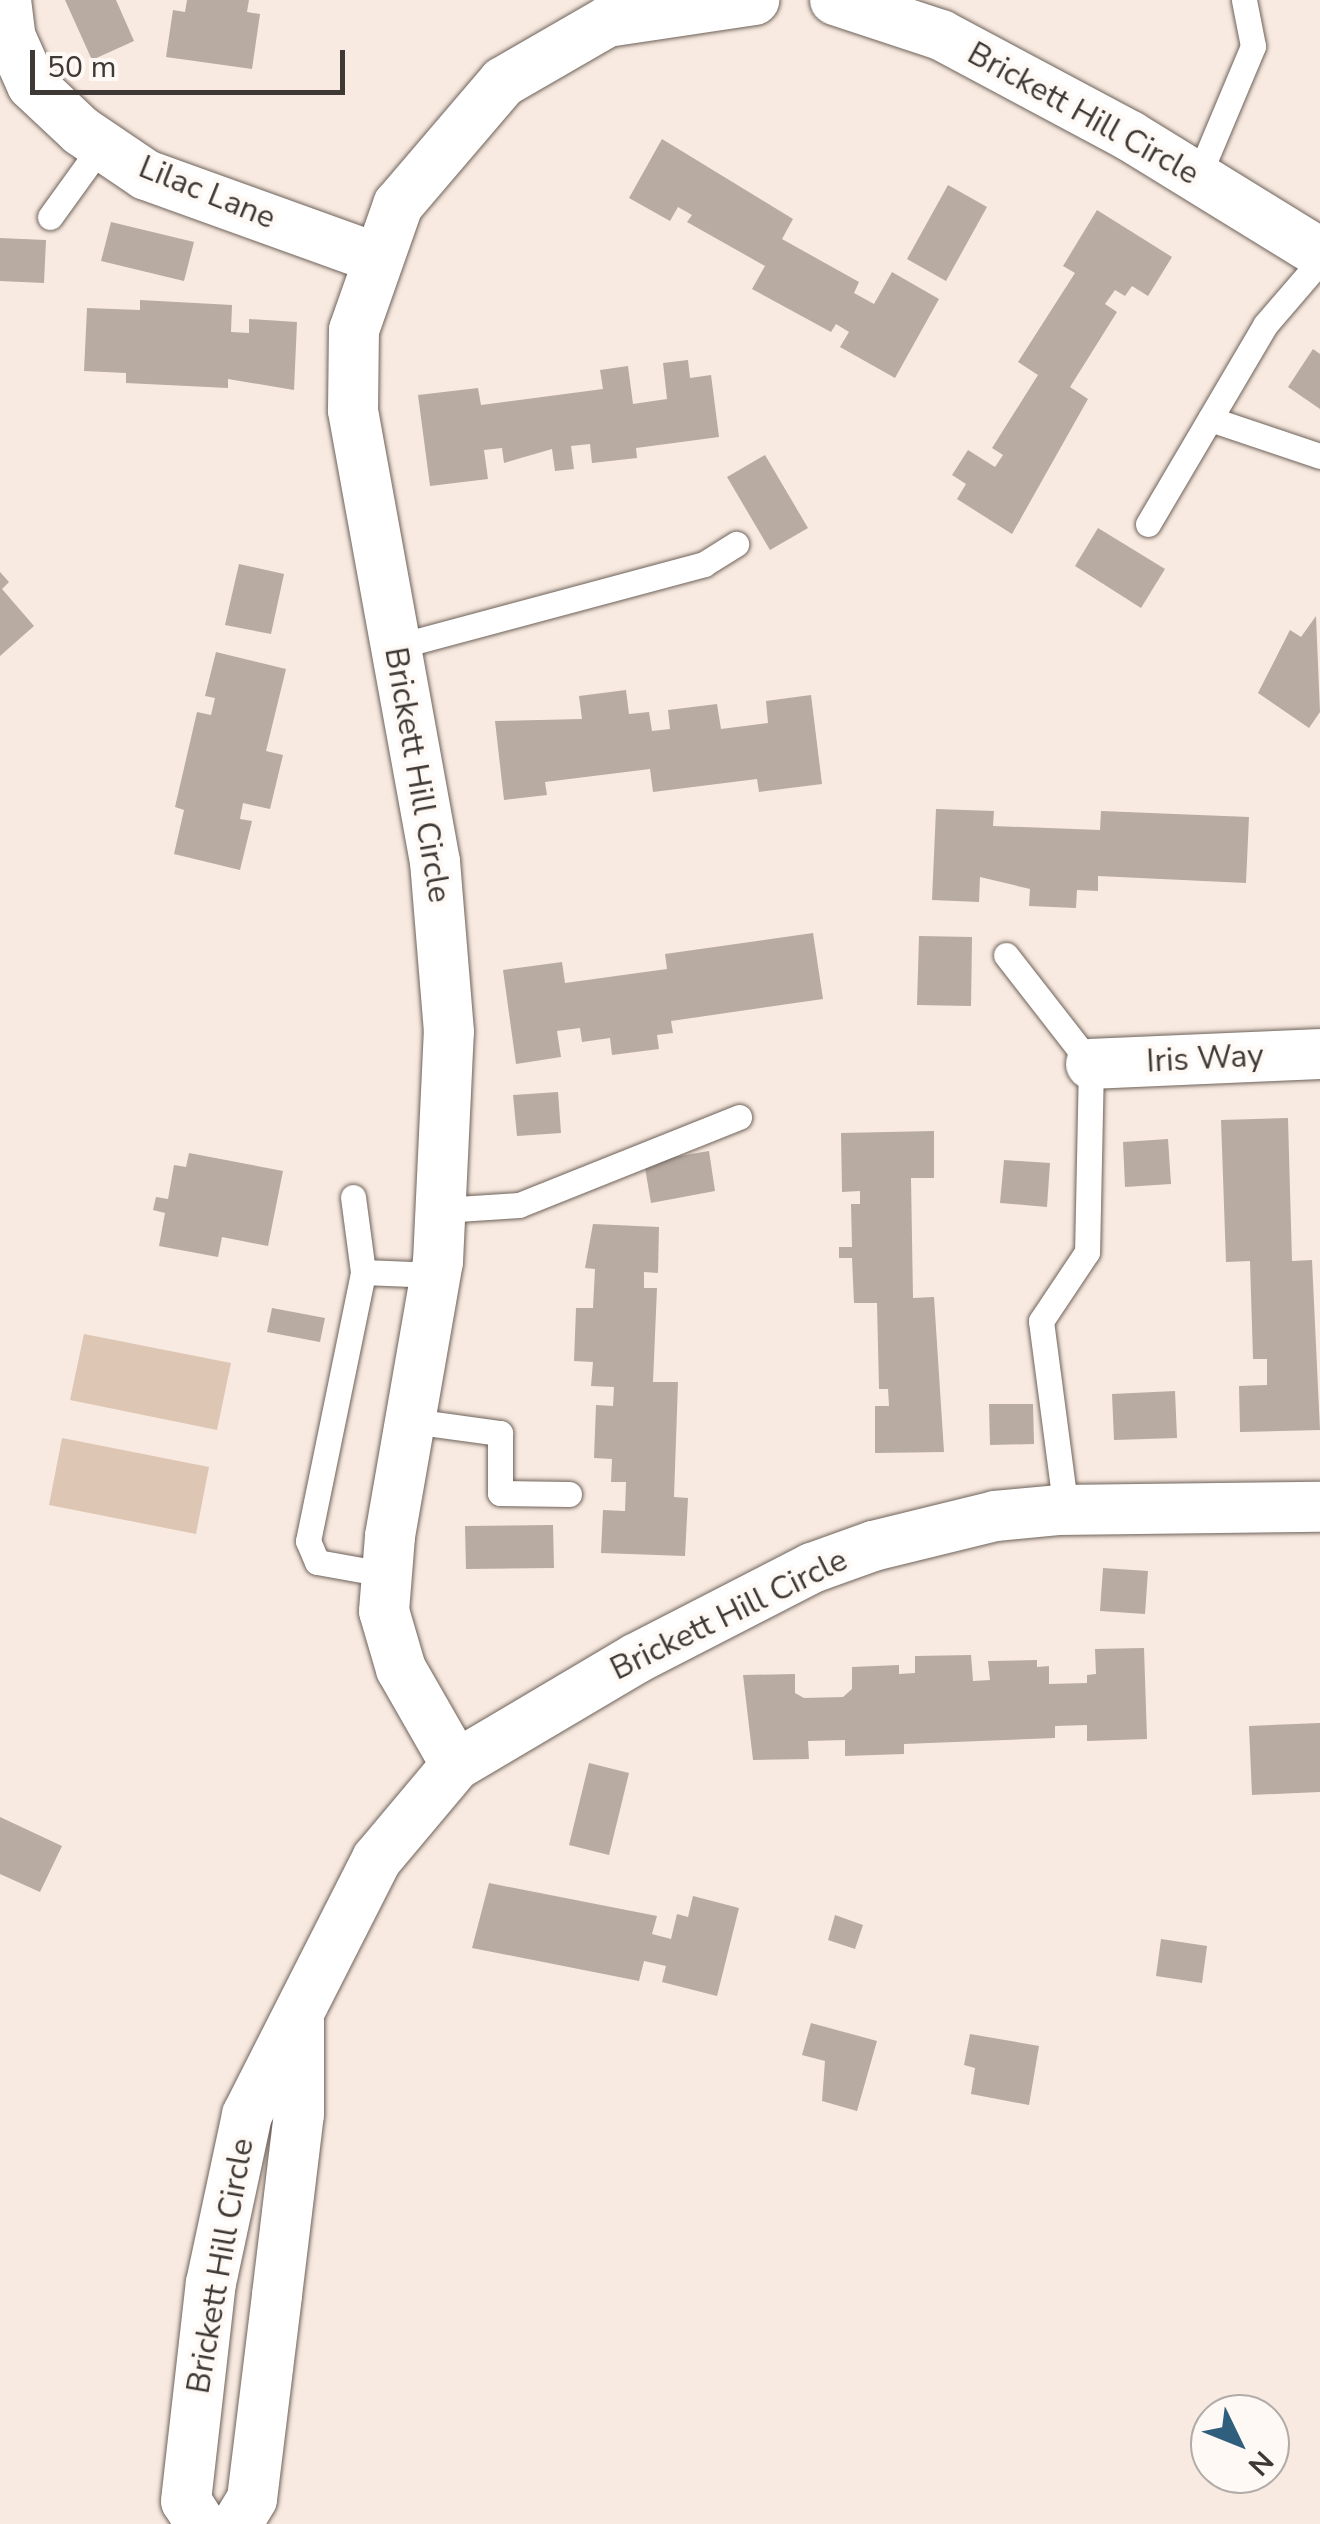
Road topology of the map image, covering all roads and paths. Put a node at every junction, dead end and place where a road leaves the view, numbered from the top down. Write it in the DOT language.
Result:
graph roads {
  1 [pos="6,0"];
  2 [pos="754,0"];
  3 [pos="835,0"];
  4 [pos="1244,0"];
  5 [pos="102,145"];
  6 [pos="1198,177"];
  7 [pos="50,217"];
  8 [pos="374,257"];
  9 [pos="1320,257"];
  10 [pos="1210,420"];
  11 [pos="1320,456"];
  12 [pos="1148,524"];
  13 [pos="736,544"];
  14 [pos="396,647"];
  15 [pos="1006,956"];
  16 [pos="1320,1054"];
  17 [pos="1091,1064"];
  18 [pos="739,1117"];
  19 [pos="352,1196"];
  20 [pos="442,1210"];
  21 [pos="363,1272"];
  22 [pos="436,1276"];
  23 [pos="412,1421"];
  24 [pos="569,1494"];
  25 [pos="1320,1506"];
  26 [pos="1066,1510"];
  27 [pos="384,1574"];
  28 [pos="456,1765"];
  29 [pos="299,2016"];
  30 [pos="201,2524"];
  31 [pos="236,2524"];
  1 -- 5 [label="street, Lilac Lane"];
  2 -- 8 [label="street, Brickett Hill Circle"];
  3 -- 6 [label="street, Brickett Hill Circle"];
  4 -- 6 [label="lane"];
  5 -- 7 [label="lane"];
  5 -- 8 [label="street, Lilac Lane"];
  6 -- 9 [label="street, Brickett Hill Circle"];
  8 -- 14 [label="street, Brickett Hill Circle"];
  9 -- 10 [label="lane"];
  10 -- 11 [label="lane"];
  10 -- 12 [label="lane"];
  13 -- 14 [label="lane"];
  14 -- 20 [label="street, Brickett Hill Circle"];
  15 -- 17 [label="lane"];
  16 -- 17 [label="street, Iris Way"];
  17 -- 26 [label="lane"];
  18 -- 20 [label="lane"];
  19 -- 21 [label="lane"];
  20 -- 22 [label="street, Brickett Hill Circle"];
  21 -- 22 [label="lane"];
  21 -- 27 [label="lane"];
  22 -- 23 [label="street, Brickett Hill Circle"];
  23 -- 24 [label="lane"];
  23 -- 27 [label="street, Brickett Hill Circle"];
  25 -- 26 [label="street, Brickett Hill Circle"];
  26 -- 28 [label="street, Brickett Hill Circle"];
  27 -- 28 [label="street, Brickett Hill Circle"];
  28 -- 29 [label="street, Brickett Hill Circle"];
  29 -- 30 [label="street, Brickett Hill Circle"];
  29 -- 31 [label="street, Brickett Hill Circle"];
}
